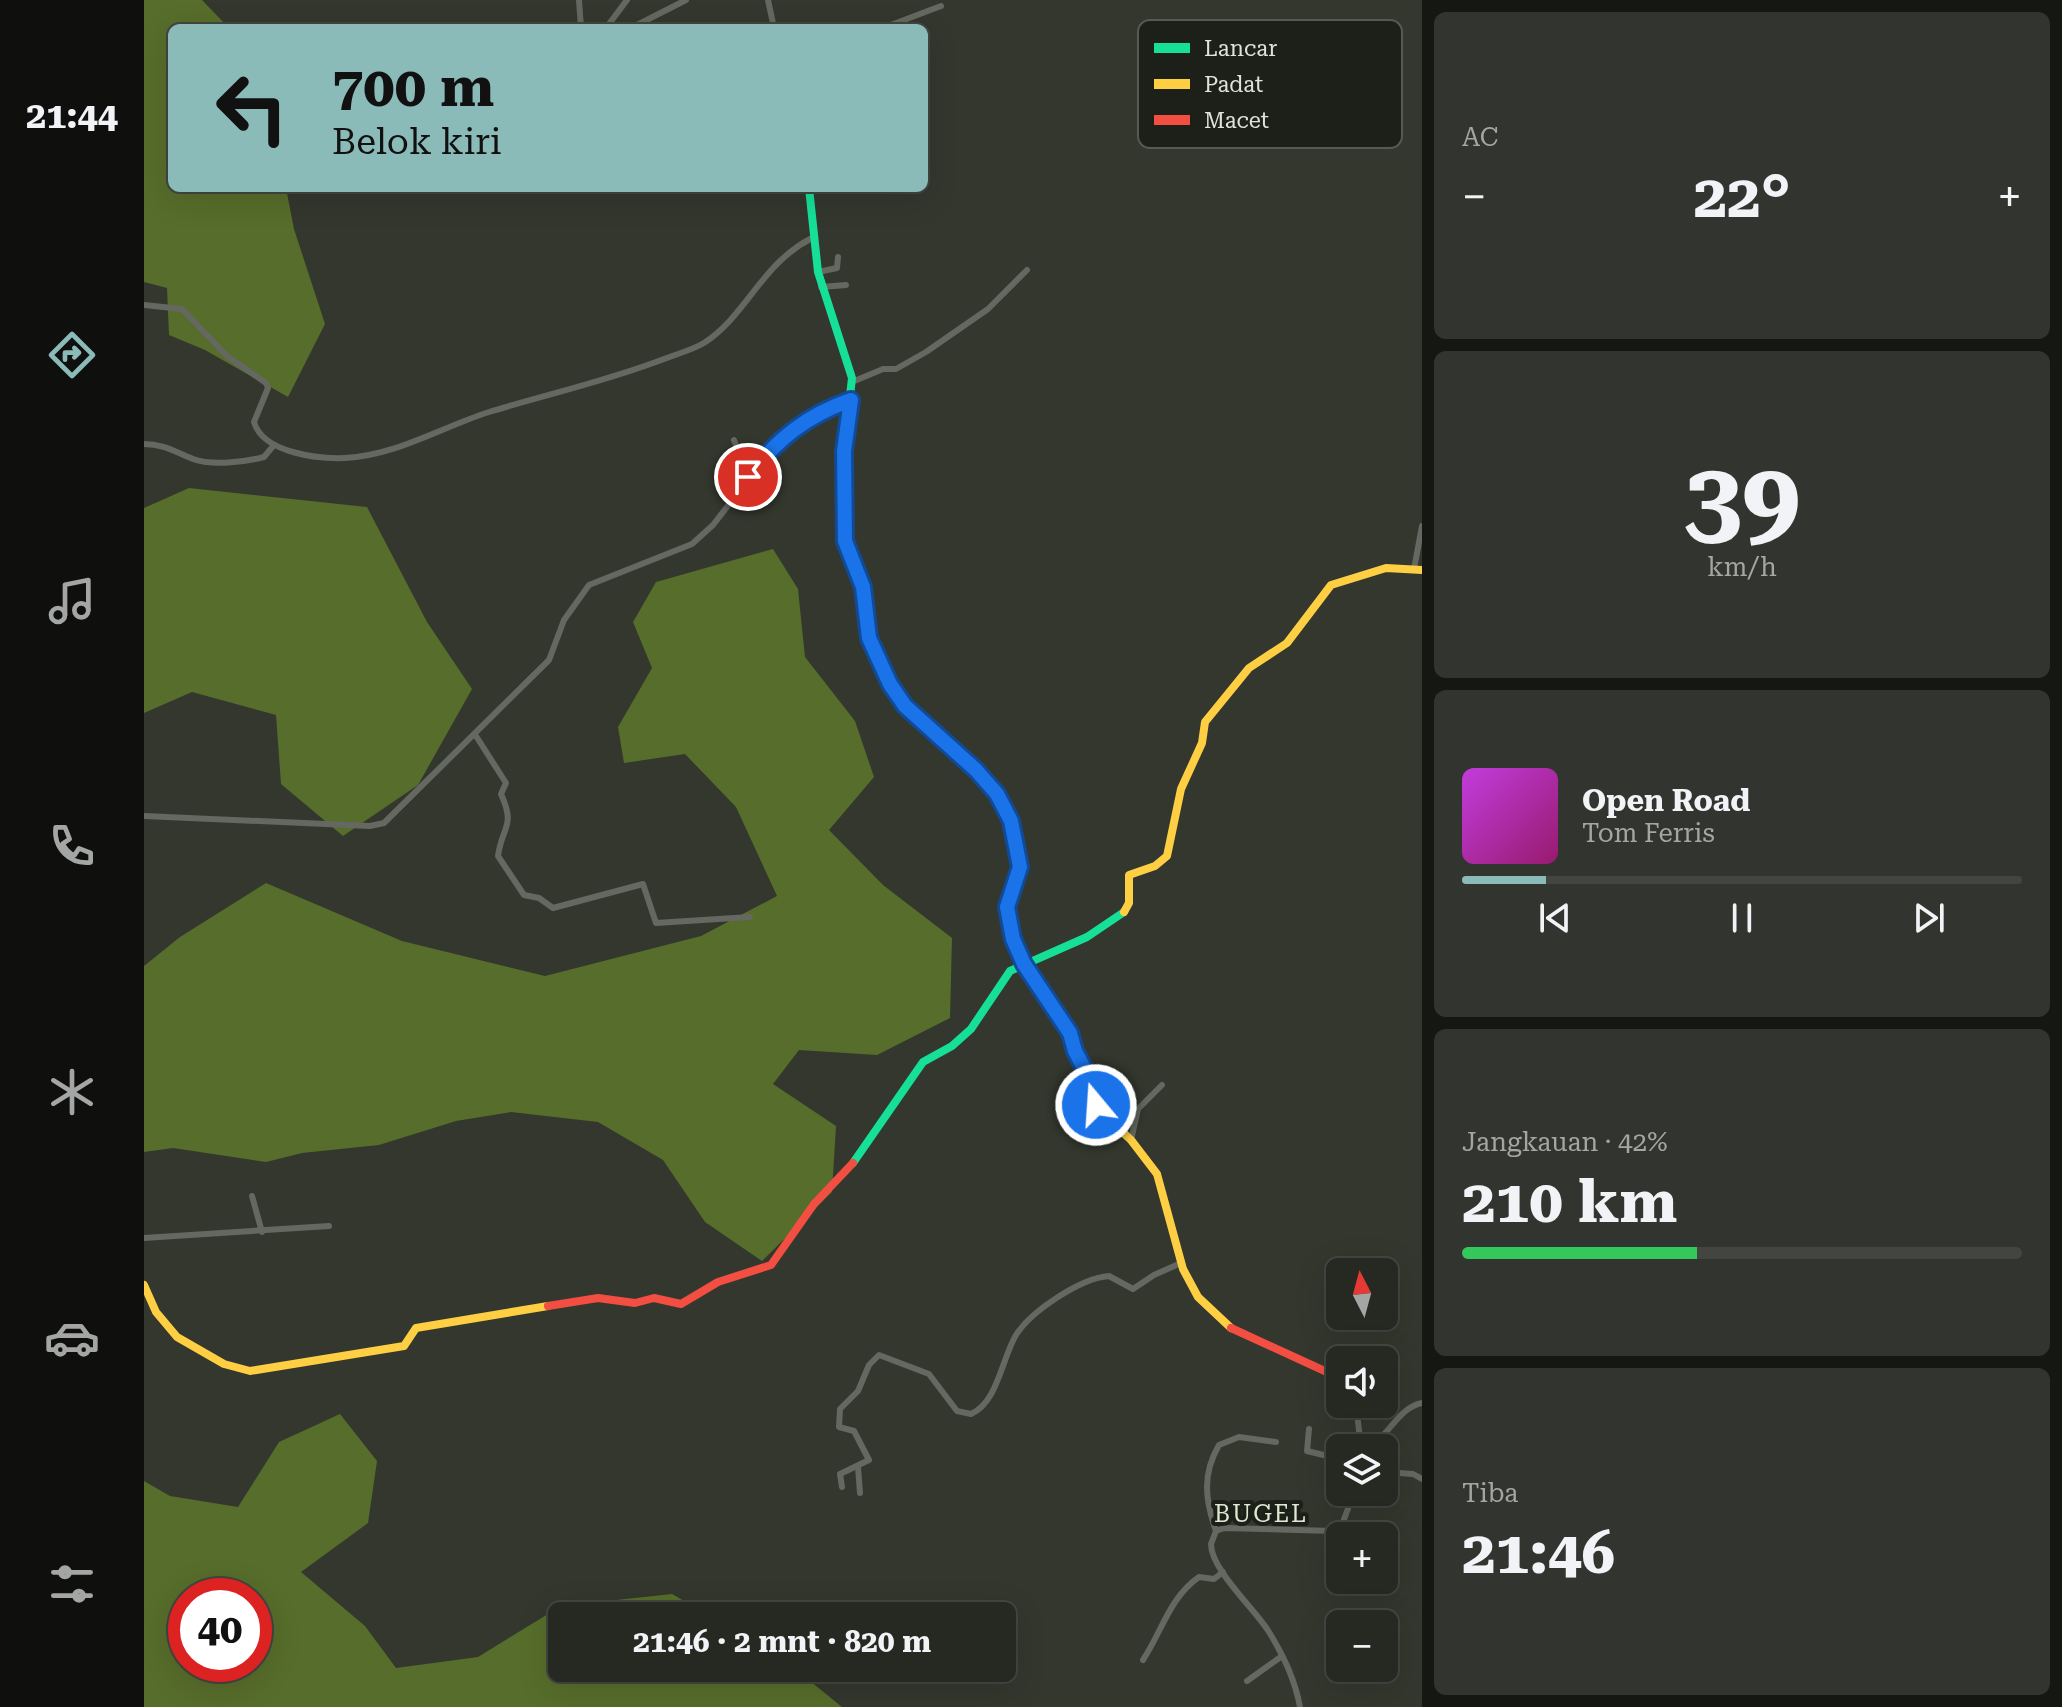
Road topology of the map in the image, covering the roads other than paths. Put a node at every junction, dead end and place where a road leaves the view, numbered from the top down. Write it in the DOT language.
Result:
graph roads {
  1 [pos="579,0"];
  2 [pos="627,0"];
  3 [pos="686,0"];
  4 [pos="768,0"];
  5 [pos="941,6"];
  6 [pos="581,24"];
  7 [pos="609,24"];
  8 [pos="639,24"];
  9 [pos="773,24"];
  10 [pos="894,24"];
  11 [pos="809,192"];
  12 [pos="812,238"];
  13 [pos="838,257"];
  14 [pos="1027,270"];
  15 [pos="818,272"];
  16 [pos="846,285"];
  17 [pos="821,287"];
  18 [pos="144,305"];
  19 [pos="852,382"];
  20 [pos="851,400"];
  21 [pos="734,440"];
  22 [pos="144,444"];
  23 [pos="274,445"];
  24 [pos="748,477"];
  25 [pos="1422,526"];
  26 [pos="1418,569"];
  27 [pos="476,736"];
  28 [pos="144,816"];
  29 [pos="750,917"];
  30 [pos="1024,964"];
  31 [pos="1162,1085"];
  32 [pos="1131,1140"];
  33 [pos="252,1196"];
  34 [pos="329,1226"];
  35 [pos="262,1232"];
  36 [pos="144,1238"];
  37 [pos="1181,1263"];
  38 [pos="144,1285"];
  39 [pos="1326,1372"];
  40 [pos="1422,1403"];
  41 [pos="1309,1429"];
  42 [pos="1385,1434"];
  43 [pos="1276,1442"];
  44 [pos="1326,1456"];
  45 [pos="858,1467"];
  46 [pos="1398,1473"];
  47 [pos="1422,1479"];
  48 [pos="842,1487"];
  49 [pos="860,1493"];
  50 [pos="1216,1531"];
  51 [pos="1326,1532"];
  52 [pos="1223,1572"];
  53 [pos="1282,1656"];
  54 [pos="1143,1660"];
  55 [pos="1247,1681"];
  56 [pos="1300,1707"];
  1 -- 6 [label="street"];
  2 -- 7 [label="street"];
  3 -- 8 [label="street"];
  4 -- 9 [label="street"];
  5 -- 10 [label="street"];
  11 -- 12 [label="street"];
  12 -- 15 [label="street"];
  12 -- 23 [label="street"];
  13 -- 15 [label="street"];
  14 -- 19 [label="street"];
  15 -- 17 [label="street"];
  16 -- 17 [label="street"];
  17 -- 19 [label="street"];
  18 -- 23 [label="street"];
  19 -- 20 [label="street"];
  20 -- 24 [label="street"];
  20 -- 30 [label="street"];
  21 -- 24 [label="street"];
  22 -- 23 [label="street"];
  24 -- 27 [label="street"];
  25 -- 26 [label="street"];
  26 -- 30 [label="street"];
  27 -- 28 [label="street"];
  27 -- 29 [label="street"];
  30 -- 32 [label="street"];
  30 -- 38 [label="street"];
  31 -- 32 [label="street"];
  32 -- 37 [label="street"];
  33 -- 35 [label="street"];
  34 -- 35 [label="street"];
  35 -- 36 [label="street"];
  37 -- 39 [label="street"];
  37 -- 45 [label="street"];
  40 -- 42 [label="street"];
  41 -- 44 [label="street"];
  43 -- 50 [label="street"];
  45 -- 48 [label="street"];
  45 -- 49 [label="street"];
  46 -- 47 [label="street"];
  50 -- 51 [label="street"];
  50 -- 52 [label="street"];
  52 -- 53 [label="street"];
  52 -- 54 [label="street"];
  53 -- 55 [label="street"];
  53 -- 56 [label="street"];
}
